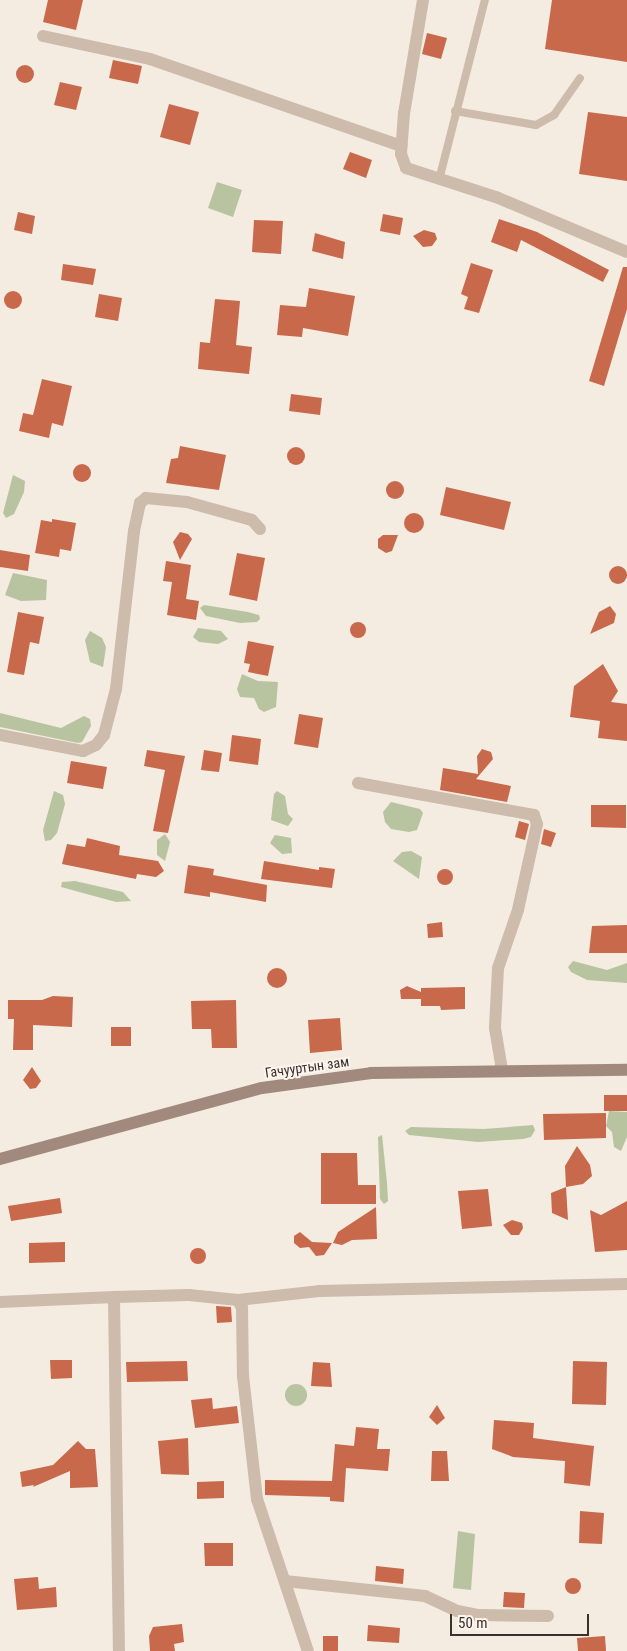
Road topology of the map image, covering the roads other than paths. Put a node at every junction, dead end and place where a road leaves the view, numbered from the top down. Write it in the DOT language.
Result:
graph roads {
  1 [pos="423,0"];
  2 [pos="485,0"];
  3 [pos="43,36"];
  4 [pos="580,78"];
  5 [pos="456,112"];
  6 [pos="401,146"];
  7 [pos="439,180"];
  8 [pos="627,252"];
  9 [pos="260,528"];
  10 [pos="0,735"];
  11 [pos="358,783"];
  12 [pos="502,1070"];
  13 [pos="627,1070"];
  14 [pos="0,1159"];
  15 [pos="627,1284"];
  16 [pos="114,1297"];
  17 [pos="238,1300"];
  18 [pos="0,1302"];
  19 [pos="285,1580"];
  20 [pos="548,1616"];
  21 [pos="119,1651"];
  22 [pos="308,1651"];
  1 -- 6 [label="street"];
  2 -- 5 [label="lane"];
  3 -- 6 [label="street"];
  4 -- 5 [label="lane"];
  5 -- 7 [label="lane"];
  6 -- 7 [label="street"];
  7 -- 8 [label="street"];
  9 -- 10 [label="street"];
  11 -- 12 [label="street"];
  12 -- 13 [label="main road, Гачууртын зам"];
  12 -- 14 [label="main road, Гачууртын зам"];
  15 -- 17 [label="street"];
  16 -- 17 [label="street"];
  16 -- 18 [label="street"];
  16 -- 21 [label="street"];
  17 -- 19 [label="street"];
  19 -- 20 [label="street"];
  19 -- 22 [label="street"];
}
